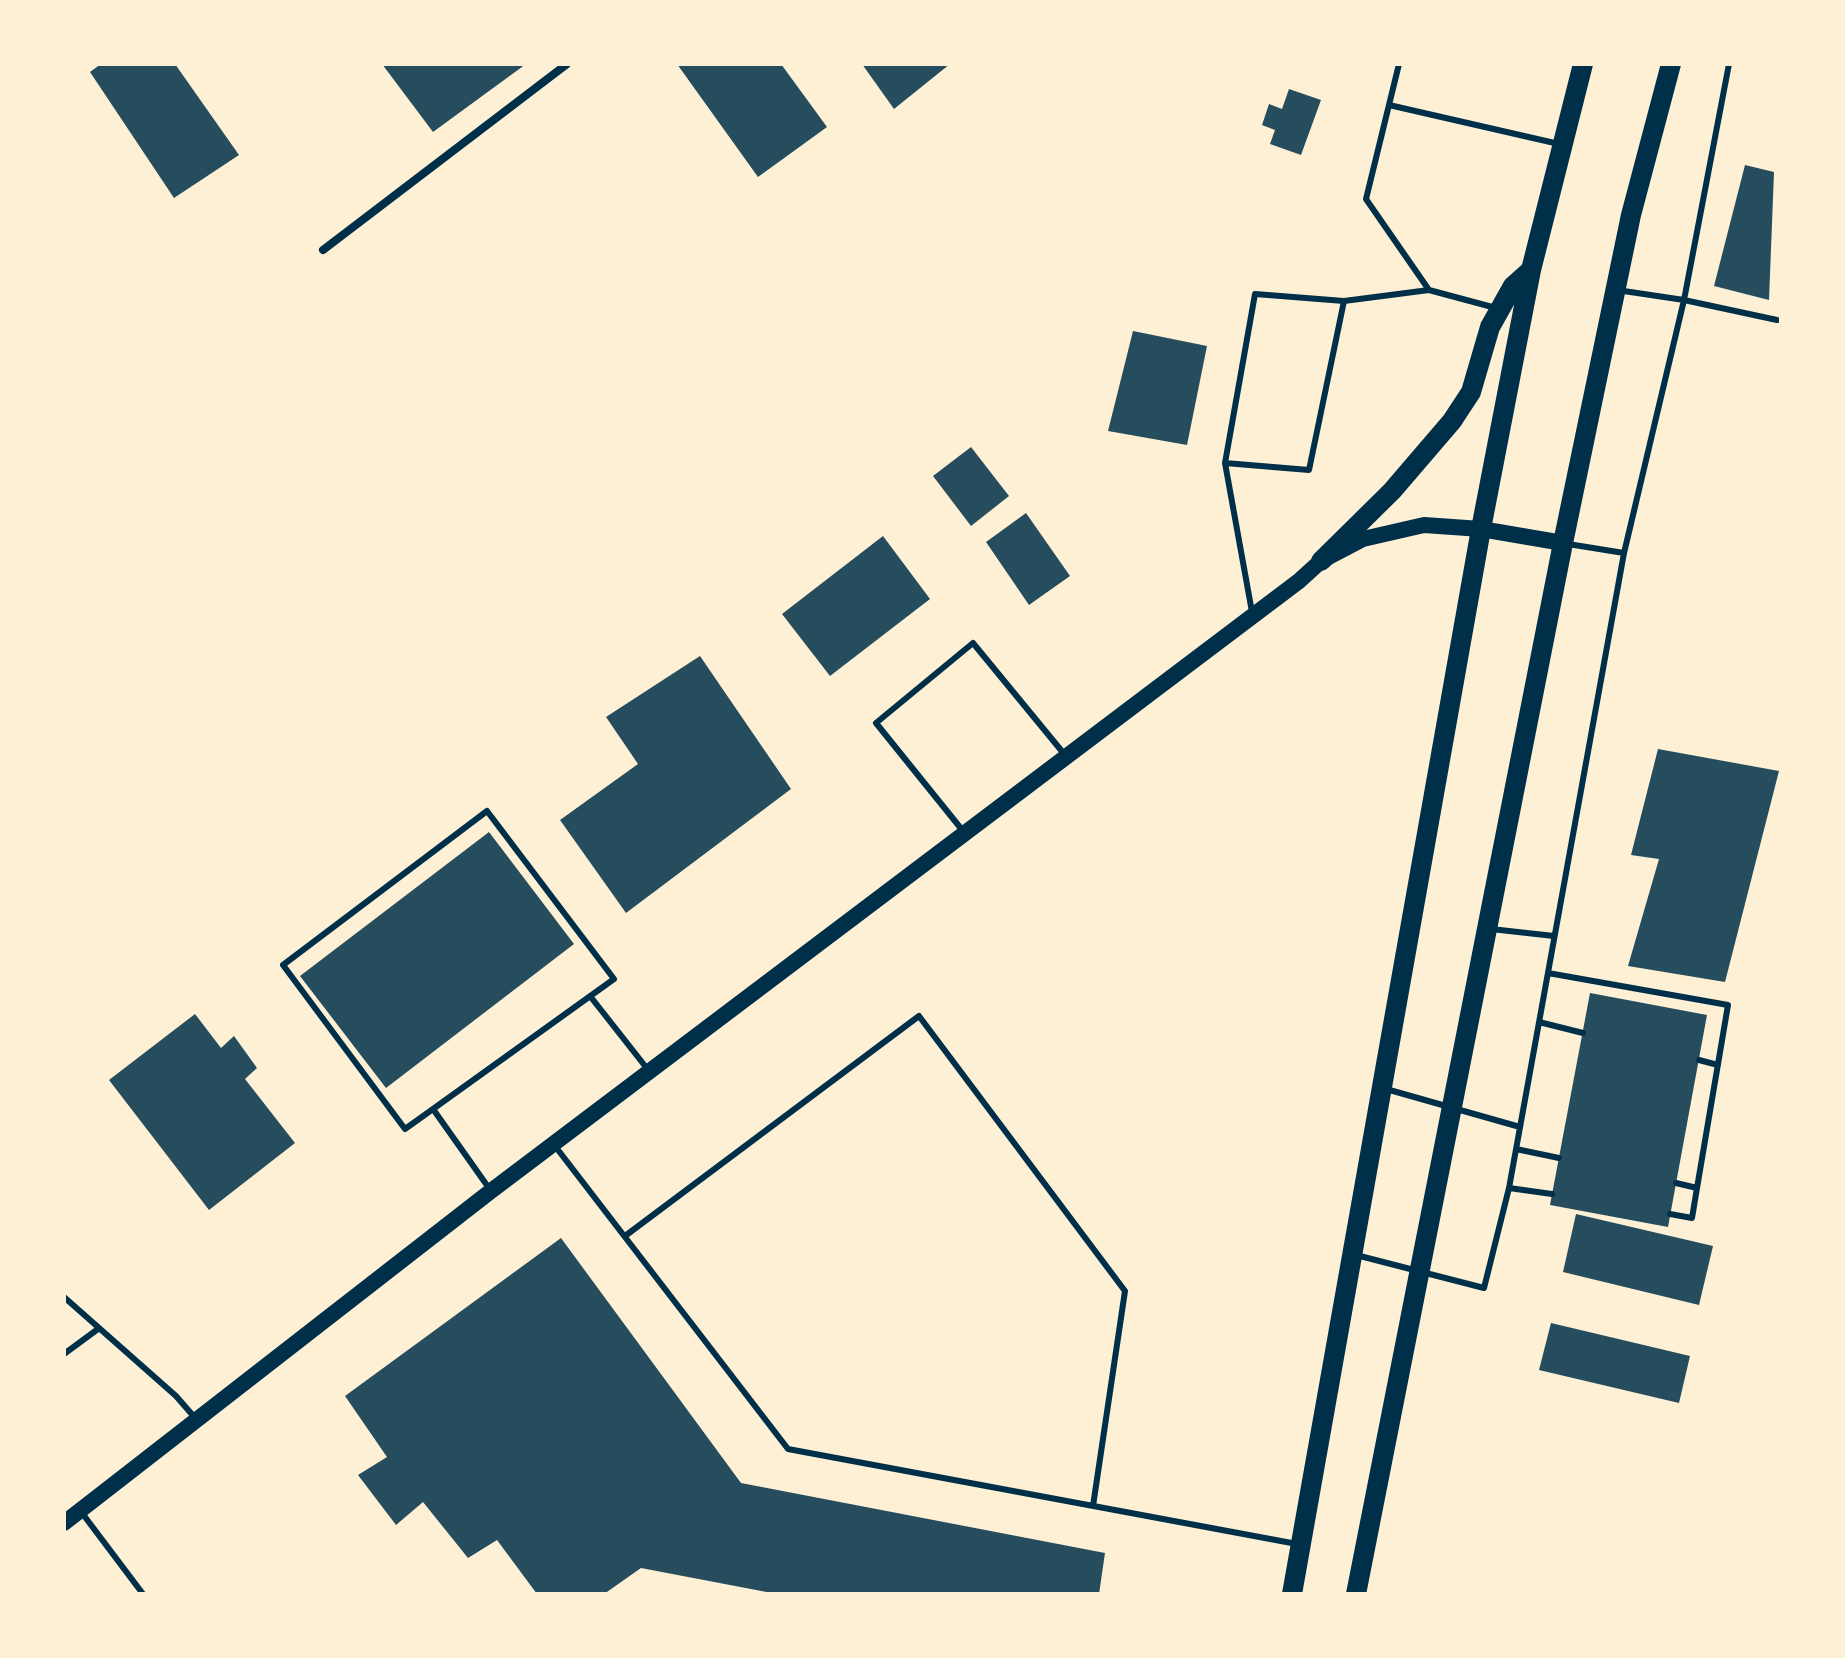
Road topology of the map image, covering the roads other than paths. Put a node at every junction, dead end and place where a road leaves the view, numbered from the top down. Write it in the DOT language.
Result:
graph roads {
  1 [pos="567,64"];
  2 [pos="1399,64"];
  3 [pos="1583,64"];
  4 [pos="1671,64"];
  5 [pos="1729,64"];
  6 [pos="1389,105"];
  7 [pos="1563,145"];
  8 [pos="323,250"];
  9 [pos="1531,270"];
  10 [pos="1616,289"];
  11 [pos="1429,290"];
  12 [pos="1684,300"];
  13 [pos="1344,301"];
  14 [pos="1500,309"];
  15 [pos="1777,320"];
  16 [pos="1225,463"];
  17 [pos="1481,529"];
  18 [pos="1563,543"];
  19 [pos="1624,553"];
  20 [pos="1321,561"];
  21 [pos="1253,616"];
  22 [pos="1066,757"];
  23 [pos="966,834"];
  24 [pos="1487,929"];
  25 [pos="1554,936"];
  26 [pos="1548,973"];
  27 [pos="590,996"];
  28 [pos="1539,1022"];
  29 [pos="1583,1033"];
  30 [pos="1699,1060"];
  31 [pos="1718,1065"];
  32 [pos="649,1071"];
  33 [pos="1382,1088"];
  34 [pos="1454,1106"];
  35 [pos="433,1109"];
  36 [pos="1520,1127"];
  37 [pos="555,1146"];
  38 [pos="1516,1149"];
  39 [pos="1559,1158"];
  40 [pos="1676,1183"];
  41 [pos="1509,1188"];
  42 [pos="1697,1188"];
  43 [pos="491,1191"];
  44 [pos="1552,1194"];
  45 [pos="1670,1214"];
  46 [pos="625,1236"];
  47 [pos="1353,1254"];
  48 [pos="1419,1274"];
  49 [pos="64,1297"];
  50 [pos="98,1329"];
  51 [pos="64,1354"];
  52 [pos="196,1419"];
  53 [pos="1093,1506"];
  54 [pos="80,1510"];
  55 [pos="64,1523"];
  56 [pos="1300,1545"];
  57 [pos="143,1594"];
  58 [pos="1292,1594"];
  59 [pos="1356,1594"];
  1 -- 8 [label="street"];
  2 -- 6 [label="lane"];
  3 -- 7 [label="main road"];
  4 -- 10 [label="main road"];
  5 -- 12 [label="lane"];
  6 -- 7 [label="lane"];
  6 -- 11 [label="lane"];
  7 -- 9 [label="main road"];
  9 -- 14 [label="main road"];
  9 -- 17 [label="main road"];
  10 -- 12 [label="lane"];
  10 -- 18 [label="main road"];
  11 -- 13 [label="lane"];
  11 -- 14 [label="lane"];
  12 -- 15 [label="lane"];
  12 -- 19 [label="lane"];
  13 -- 16 [label="lane"];
  13 -- 16 [label="lane"];
  14 -- 20 [label="main road"];
  16 -- 21 [label="lane"];
  17 -- 18 [label="main road"];
  17 -- 20 [label="main road"];
  17 -- 33 [label="main road"];
  18 -- 19 [label="lane"];
  18 -- 24 [label="main road"];
  19 -- 25 [label="lane"];
  20 -- 21 [label="main road"];
  21 -- 22 [label="main road"];
  22 -- 23 [label="main road"];
  22 -- 23 [label="lane"];
  23 -- 32 [label="main road"];
  24 -- 25 [label="lane"];
  24 -- 34 [label="main road"];
  25 -- 26 [label="lane"];
  26 -- 28 [label="lane"];
  26 -- 31 [label="lane"];
  27 -- 32 [label="lane"];
  27 -- 35 [label="lane"];
  27 -- 35 [label="lane"];
  28 -- 29 [label="lane"];
  28 -- 36 [label="lane"];
  30 -- 31 [label="lane"];
  31 -- 42 [label="lane"];
  32 -- 37 [label="main road"];
  33 -- 34 [label="lane"];
  33 -- 47 [label="main road"];
  34 -- 36 [label="lane"];
  34 -- 48 [label="main road"];
  35 -- 43 [label="lane"];
  36 -- 38 [label="lane"];
  37 -- 43 [label="main road"];
  37 -- 46 [label="lane"];
  38 -- 39 [label="lane"];
  38 -- 41 [label="lane"];
  40 -- 42 [label="lane"];
  41 -- 44 [label="lane"];
  41 -- 48 [label="lane"];
  42 -- 45 [label="lane"];
  43 -- 52 [label="main road"];
  46 -- 53 [label="lane"];
  46 -- 53 [label="lane"];
  47 -- 48 [label="lane"];
  47 -- 56 [label="main road"];
  48 -- 59 [label="main road"];
  49 -- 50 [label="lane"];
  50 -- 51 [label="lane"];
  50 -- 52 [label="lane"];
  52 -- 54 [label="main road"];
  53 -- 56 [label="lane"];
  54 -- 55 [label="main road"];
  54 -- 57 [label="lane"];
  56 -- 58 [label="main road"];
}
